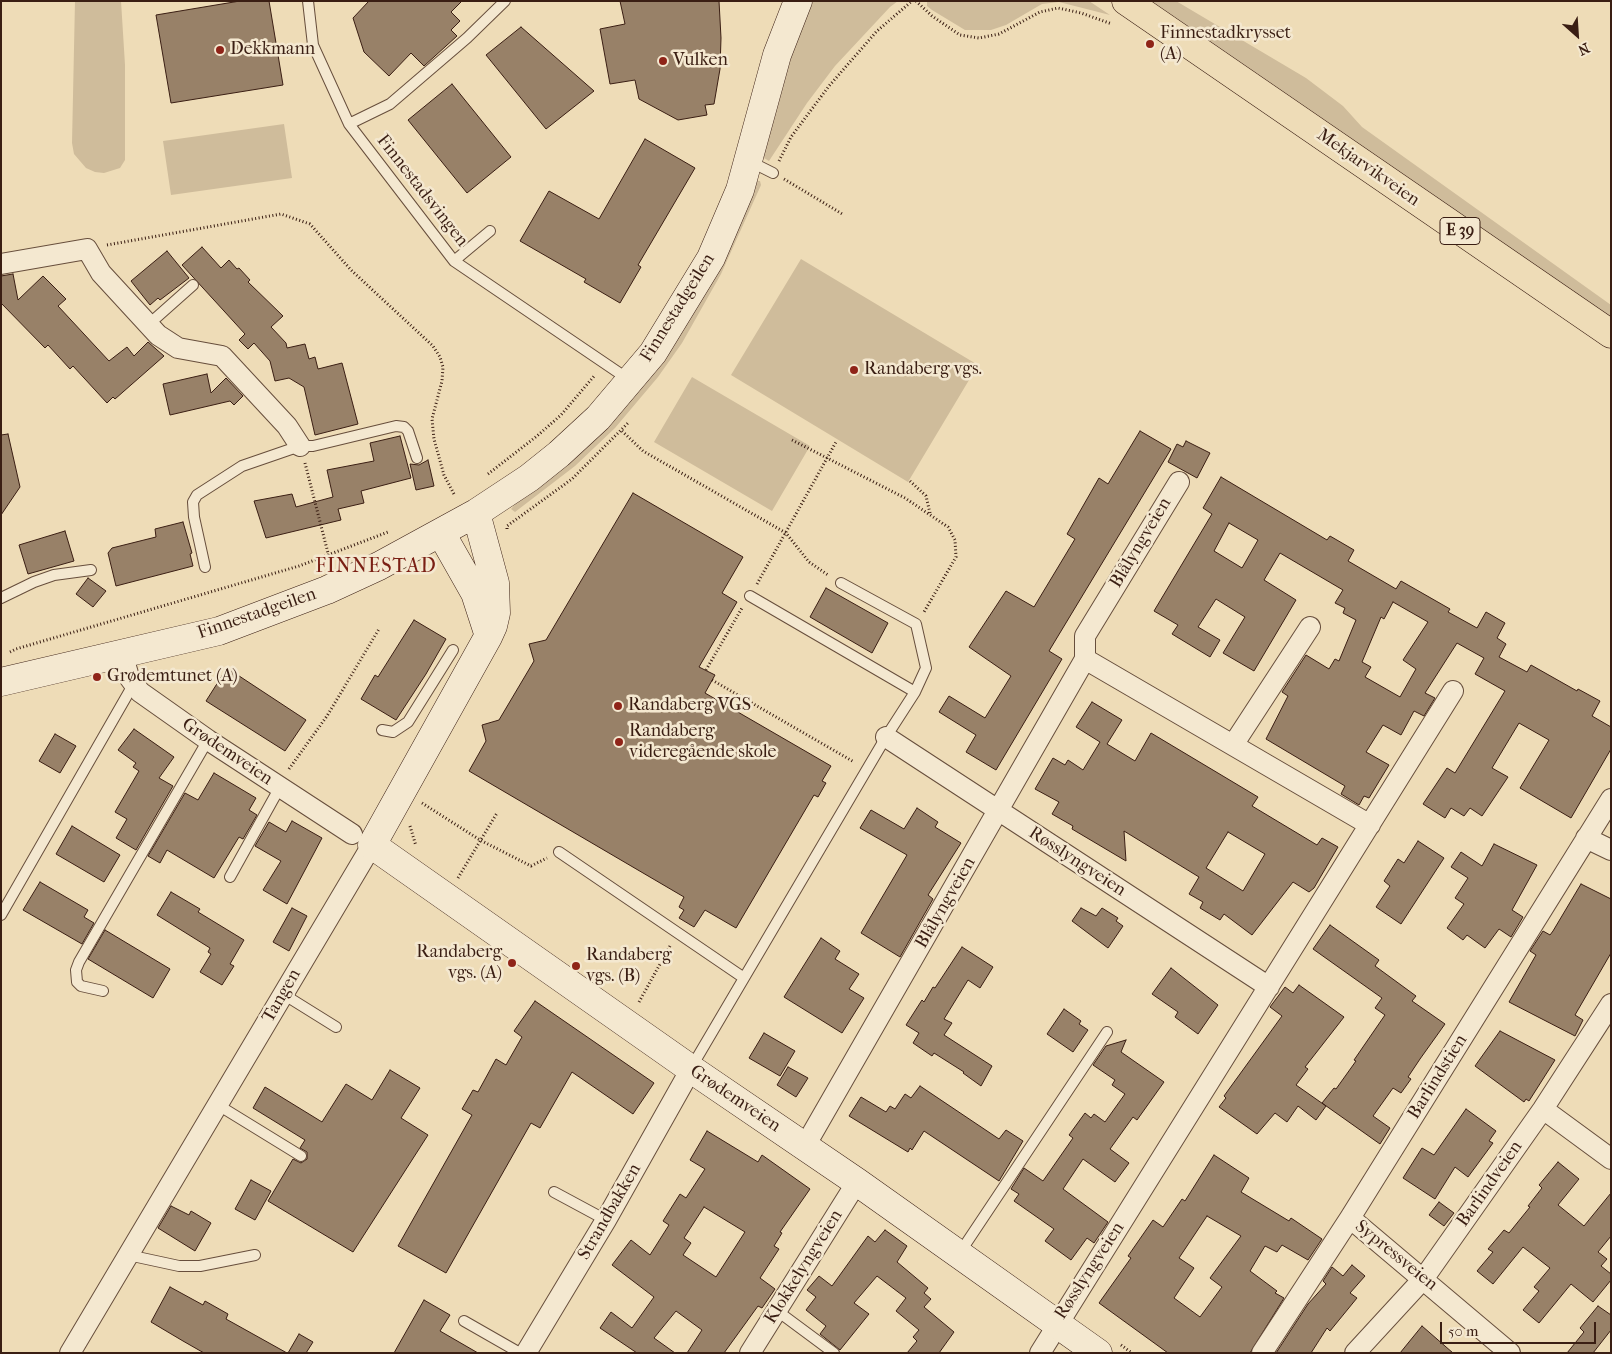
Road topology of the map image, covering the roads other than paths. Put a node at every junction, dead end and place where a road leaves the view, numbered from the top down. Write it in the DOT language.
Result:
graph roads {
  1 [pos="308,1"];
  2 [pos="505,1"];
  3 [pos="798,1"];
  4 [pos="1126,1"];
  5 [pos="349,124"];
  6 [pos="748,160"];
  7 [pos="773,173"];
  8 [pos="490,231"];
  9 [pos="454,261"];
  10 [pos="1,264"];
  11 [pos="193,285"];
  12 [pos="148,325"];
  13 [pos="1611,334"];
  14 [pos="631,381"];
  15 [pos="300,446"];
  16 [pos="417,458"];
  17 [pos="1178,482"];
  18 [pos="469,502"];
  19 [pos="441,532"];
  20 [pos="205,567"];
  21 [pos="91,570"];
  22 [pos="841,583"];
  23 [pos="750,596"];
  24 [pos="1,598"];
  25 [pos="1310,627"];
  26 [pos="488,637"];
  27 [pos="453,650"];
  28 [pos="122,654"];
  29 [pos="1085,659"];
  30 [pos="1,682"];
  31 [pos="133,685"];
  32 [pos="1453,691"];
  33 [pos="916,692"];
  34 [pos="382,730"];
  35 [pos="886,737"];
  36 [pos="208,740"];
  37 [pos="1233,745"];
  38 [pos="278,786"];
  39 [pos="1611,798"];
  40 [pos="999,811"];
  41 [pos="1370,825"];
  42 [pos="1586,838"];
  43 [pos="362,840"];
  44 [pos="1611,850"];
  45 [pos="559,852"];
  46 [pos="230,877"];
  47 [pos="1,915"];
  48 [pos="744,978"];
  49 [pos="1269,987"];
  50 [pos="103,990"];
  51 [pos="284,994"];
  52 [pos="1611,1004"];
  53 [pos="336,1027"];
  54 [pos="1107,1032"];
  55 [pos="691,1069"];
  56 [pos="218,1105"];
  57 [pos="1542,1109"];
  58 [pos="805,1146"];
  59 [pos="301,1156"];
  60 [pos="1611,1159"];
  61 [pos="857,1182"];
  62 [pos="554,1192"];
  63 [pos="1350,1218"];
  64 [pos="606,1220"];
  65 [pos="128,1255"];
  66 [pos="255,1255"];
  67 [pos="958,1256"];
  68 [pos="1424,1278"];
  69 [pos="776,1310"];
  70 [pos="464,1321"];
  71 [pos="1057,1322"];
  72 [pos="70,1353"];
  73 [pos="520,1353"];
  74 [pos="526,1353"];
  75 [pos="750,1353"];
  76 [pos="834,1353"];
  77 [pos="1040,1353"];
  78 [pos="1098,1353"];
  79 [pos="1262,1353"];
  80 [pos="1354,1353"];
  81 [pos="1510,1353"];
  1 -- 5 [label="lane, Finnestadsvingen"];
  2 -- 5 [label="lane"];
  3 -- 6 [label="main road, Finnestadgeilen"];
  4 -- 13 [label="highway, Mekjarvikveien / E 39"];
  5 -- 9 [label="lane, Finnestadsvingen"];
  6 -- 7 [label="lane"];
  6 -- 14 [label="main road, Finnestadgeilen"];
  8 -- 9 [label="lane"];
  9 -- 14 [label="lane, Finnestadsvingen"];
  10 -- 12 [label="street"];
  11 -- 12 [label="lane"];
  12 -- 15 [label="street"];
  14 -- 18 [label="main road, Finnestadgeilen"];
  15 -- 16 [label="lane"];
  15 -- 20 [label="lane"];
  17 -- 29 [label="street, Blålyngveien"];
  18 -- 19 [label="main road, Finnestadgeilen"];
  18 -- 26 [label="main road"];
  19 -- 26 [label="main road"];
  19 -- 28 [label="main road, Finnestadgeilen"];
  21 -- 24 [label="lane"];
  22 -- 33 [label="lane"];
  23 -- 33 [label="lane"];
  25 -- 37 [label="street"];
  26 -- 43 [label="main road, Tangen"];
  27 -- 34 [label="lane"];
  28 -- 30 [label="main road, Finnestadgeilen"];
  28 -- 31 [label="street"];
  29 -- 37 [label="street"];
  29 -- 40 [label="street, Blålyngveien"];
  31 -- 36 [label="street, Grødemveien"];
  31 -- 47 [label="lane"];
  32 -- 41 [label="street, Røsslyngveien"];
  33 -- 35 [label="lane"];
  35 -- 40 [label="street, Røsslyngveien"];
  35 -- 48 [label="lane"];
  36 -- 38 [label="street, Grødemveien"];
  36 -- 50 [label="lane"];
  37 -- 41 [label="street"];
  38 -- 43 [label="street, Grødemveien"];
  38 -- 46 [label="lane"];
  39 -- 42 [label="street, Barlindstien"];
  40 -- 49 [label="street, Røsslyngveien"];
  40 -- 58 [label="street, Blålyngveien"];
  41 -- 49 [label="street, Røsslyngveien"];
  42 -- 44 [label="street"];
  42 -- 63 [label="street, Barlindstien"];
  43 -- 51 [label="street, Tangen"];
  43 -- 55 [label="main road, Grødemveien"];
  45 -- 48 [label="lane"];
  48 -- 55 [label="lane"];
  49 -- 71 [label="street, Røsslyngveien"];
  51 -- 53 [label="lane"];
  51 -- 56 [label="street, Tangen"];
  52 -- 57 [label="street, Barlindveien"];
  54 -- 67 [label="lane"];
  55 -- 58 [label="main road, Grødemveien"];
  55 -- 64 [label="street, Strandbakken"];
  56 -- 59 [label="lane"];
  56 -- 65 [label="street, Tangen"];
  57 -- 60 [label="street"];
  57 -- 68 [label="street, Barlindveien"];
  58 -- 61 [label="main road, Grødemveien"];
  61 -- 67 [label="main road, Grødemveien"];
  61 -- 69 [label="street, Klokkelyngveien"];
  62 -- 64 [label="lane"];
  63 -- 68 [label="street, Sypressveien"];
  63 -- 79 [label="street, Barlindstien"];
  64 -- 74 [label="street, Strandbakken"];
  65 -- 66 [label="lane"];
  65 -- 72 [label="street, Tangen"];
  67 -- 71 [label="main road, Grødemveien"];
  68 -- 80 [label="street, Barlindveien"];
  68 -- 81 [label="street, Sypressveien"];
  69 -- 75 [label="street, Klokkelyngveien"];
  69 -- 76 [label="lane"];
  70 -- 73 [label="lane"];
  71 -- 77 [label="street, Røsslyngveien"];
  71 -- 78 [label="main road, Grødemveien"];
}
